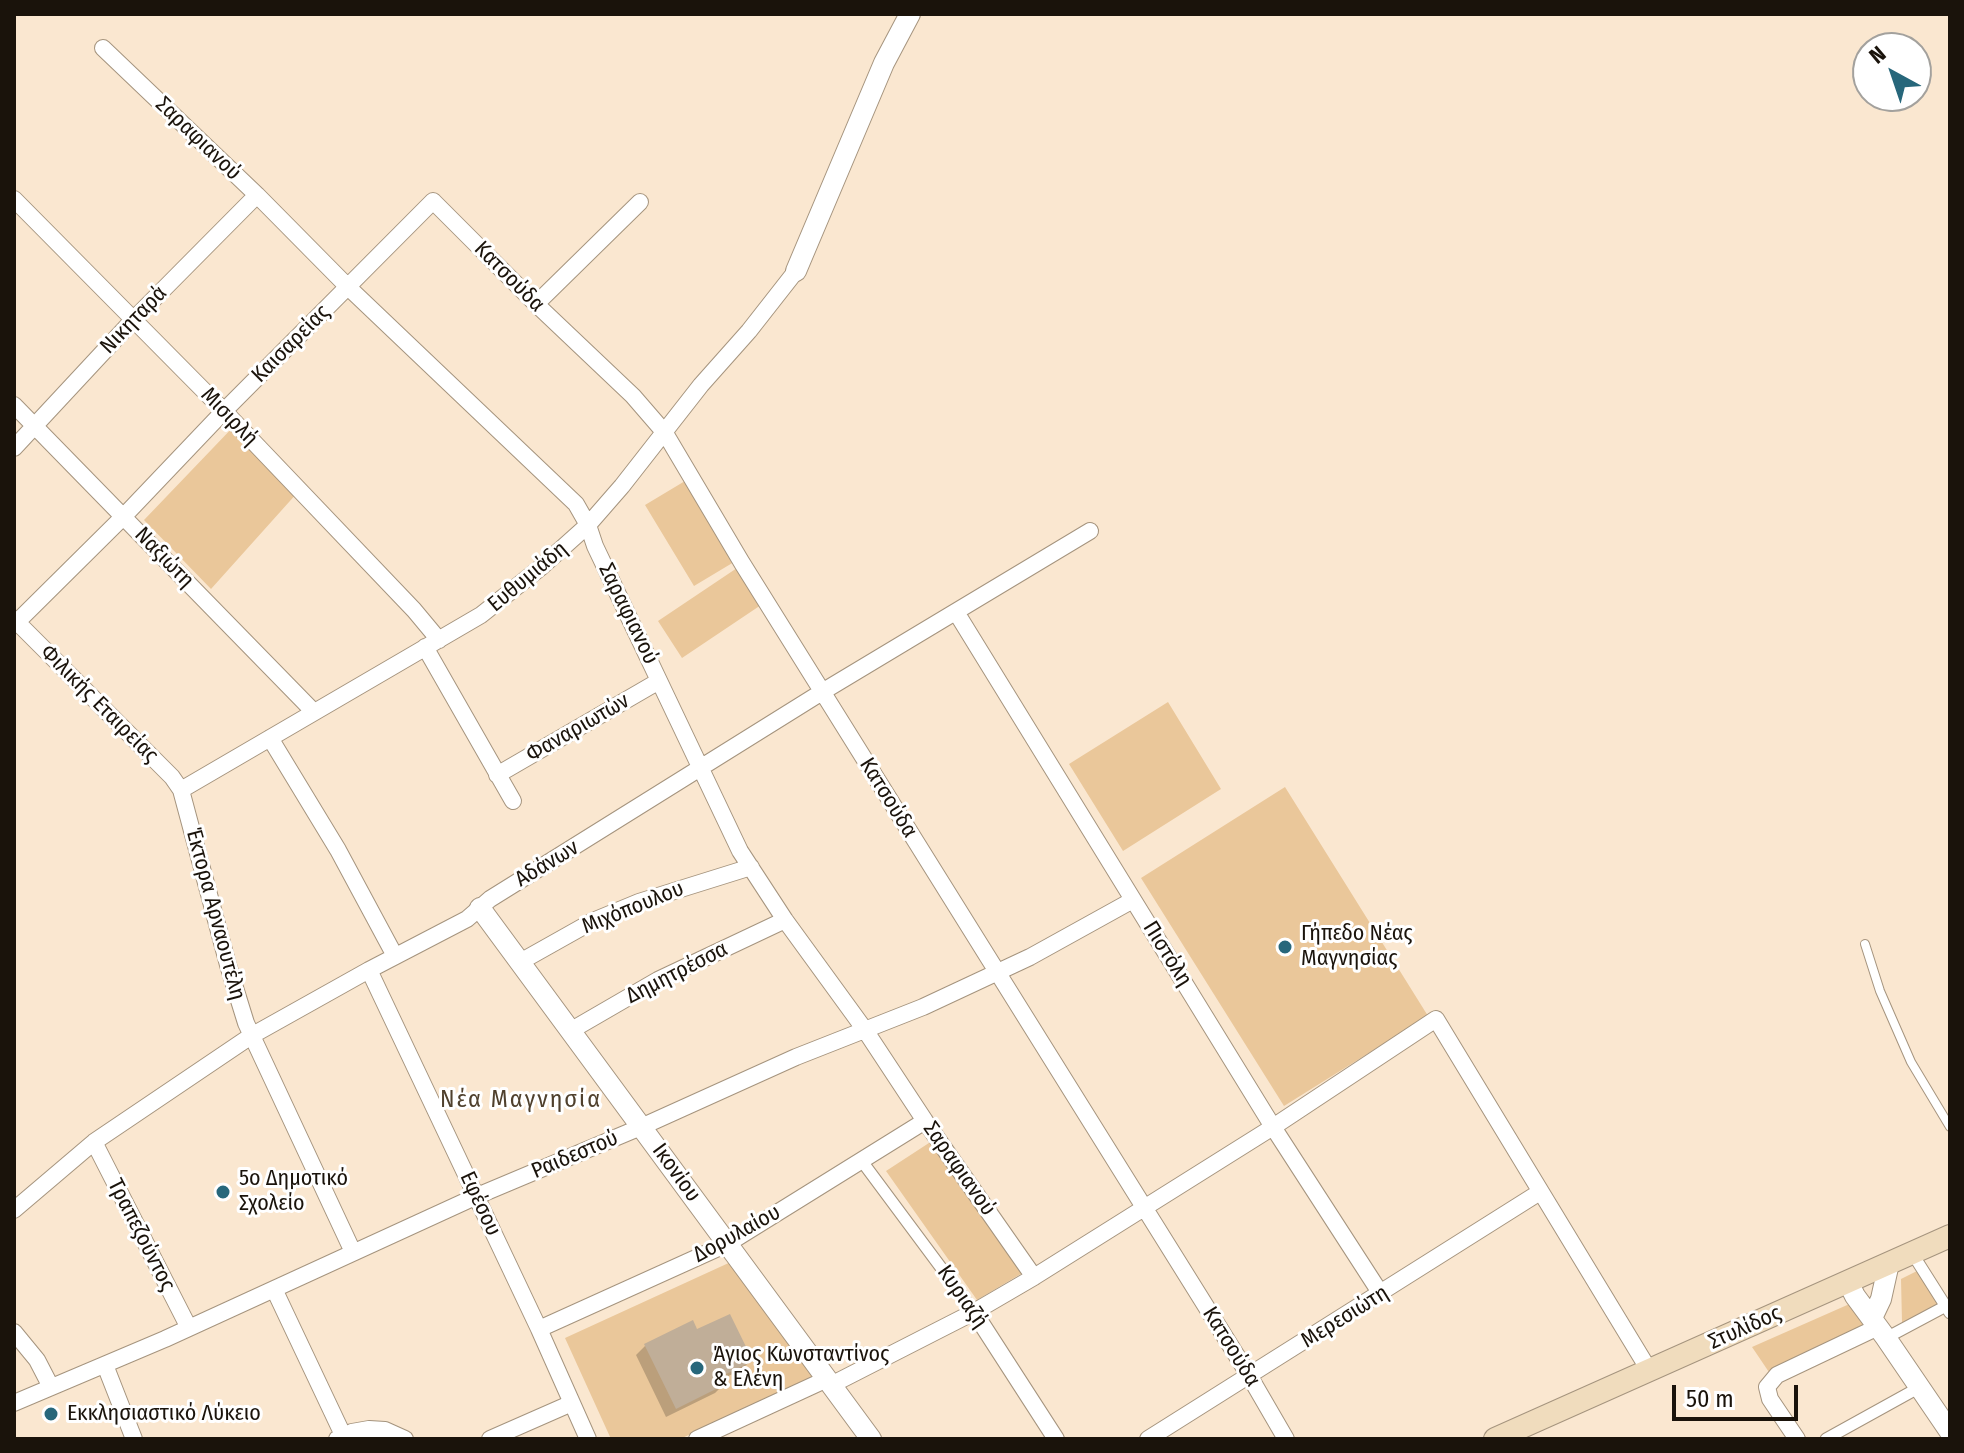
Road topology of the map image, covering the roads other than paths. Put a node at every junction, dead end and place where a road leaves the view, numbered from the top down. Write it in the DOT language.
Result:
graph roads {
  1 [pos="910,14"];
  2 [pos="103,48"];
  3 [pos="257,195"];
  4 [pos="14,199"];
  5 [pos="433,201"];
  6 [pos="640,202"];
  7 [pos="796,271"];
  8 [pos="348,287"];
  9 [pos="536,304"];
  10 [pos="134,319"];
  11 [pos="14,405"];
  12 [pos="224,411"];
  13 [pos="34,426"];
  14 [pos="665,433"];
  15 [pos="14,448"];
  16 [pos="124,516"];
  17 [pos="588,525"];
  18 [pos="1090,531"];
  19 [pos="956,612"];
  20 [pos="15,622"];
  21 [pos="432,644"];
  22 [pos="659,681"];
  23 [pos="822,692"];
  24 [pos="314,712"];
  25 [pos="270,738"];
  26 [pos="700,769"];
  27 [pos="497,775"];
  28 [pos="181,790"];
  29 [pos="513,801"];
  30 [pos="751,867"];
  31 [pos="1133,900"];
  32 [pos="480,908"];
  33 [pos="785,920"];
  34 [pos="1865,944"];
  35 [pos="395,956"];
  36 [pos="520,962"];
  37 [pos="369,970"];
  38 [pos="998,974"];
  39 [pos="865,1030"];
  40 [pos="570,1031"];
  41 [pos="251,1036"];
  42 [pos="925,1121"];
  43 [pos="641,1127"];
  44 [pos="1273,1127"];
  45 [pos="1950,1127"];
  46 [pos="94,1142"];
  47 [pos="861,1160"];
  48 [pos="1540,1192"];
  49 [pos="477,1196"];
  50 [pos="1145,1209"];
  51 [pos="14,1210"];
  52 [pos="1950,1236"];
  53 [pos="727,1244"];
  54 [pos="353,1252"];
  55 [pos="1912,1253"];
  56 [pos="1889,1263"];
  57 [pos="1034,1277"];
  58 [pos="1848,1282"];
  59 [pos="274,1289"];
  60 [pos="1381,1294"];
  61 [pos="1948,1310"];
  62 [pos="974,1312"];
  63 [pos="189,1328"];
  64 [pos="1879,1328"];
  65 [pos="539,1329"];
  66 [pos="14,1332"];
  67 [pos="105,1365"];
  68 [pos="1649,1370"];
  69 [pos="1250,1377"];
  70 [pos="829,1382"];
  71 [pos="51,1387"];
  72 [pos="1920,1387"];
  73 [pos="14,1403"];
  74 [pos="572,1403"];
  75 [pos="1950,1432"];
  76 [pos="727,1433"];
  77 [pos="340,1437"];
  78 [pos="134,1439"];
  79 [pos="405,1439"];
  80 [pos="490,1439"];
  81 [pos="588,1439"];
  82 [pos="697,1439"];
  83 [pos="871,1439"];
  84 [pos="1056,1439"];
  85 [pos="1148,1439"];
  86 [pos="1286,1439"];
  87 [pos="1495,1439"];
  88 [pos="1797,1439"];
  89 [pos="1826,1439"];
  1 -- 7 [label="street"];
  2 -- 3 [label="street, Σαραφιανού"];
  3 -- 8 [label="street, Σαραφιανού"];
  3 -- 10 [label="street, Νικηταρά"];
  4 -- 10 [label="street, Μισιρλή"];
  5 -- 8 [label="street, Καισαρείας"];
  5 -- 9 [label="street, Κατσούδα"];
  6 -- 9 [label="street"];
  7 -- 14 [label="street, Ευθυμιάδη"];
  8 -- 12 [label="street, Καισαρείας"];
  8 -- 17 [label="street, Σαραφιανού"];
  9 -- 14 [label="street, Κατσούδα"];
  10 -- 12 [label="street, Μισιρλή"];
  10 -- 13 [label="street, Νικηταρά"];
  11 -- 13 [label="street, Ναξιώτη"];
  12 -- 16 [label="street, Καισαρείας"];
  12 -- 21 [label="street, Μισιρλή"];
  13 -- 15 [label="street, Νικηταρά"];
  13 -- 16 [label="street, Ναξιώτη"];
  14 -- 17 [label="street, Ευθυμιάδη"];
  14 -- 23 [label="street, Κατσούδα"];
  16 -- 20 [label="street, Καισαρείας"];
  16 -- 24 [label="street, Ναξιώτη"];
  17 -- 21 [label="street, Ευθυμιάδη"];
  17 -- 22 [label="street, Σαραφιανού"];
  18 -- 19 [label="street, Αδάνων"];
  19 -- 23 [label="street, Αδάνων"];
  19 -- 31 [label="street, Πιστόλη"];
  20 -- 28 [label="street, Φιλικής Εταιρείας"];
  21 -- 24 [label="street, Ευθυμιάδη"];
  21 -- 27 [label="street, Μισιρλή"];
  22 -- 26 [label="street, Σαραφιανού"];
  22 -- 27 [label="street, Φαναριωτών"];
  23 -- 26 [label="street, Αδάνων"];
  23 -- 38 [label="street, Κατσούδα"];
  24 -- 25 [label="street, Ευθυμιάδη"];
  25 -- 28 [label="street, Ευθυμιάδη"];
  25 -- 35 [label="street"];
  26 -- 30 [label="street, Σαραφιανού"];
  26 -- 32 [label="street, Αδάνων"];
  27 -- 29 [label="street, Μισιρλή"];
  28 -- 41 [label="street, Έκτορα Αρναουτέλη"];
  30 -- 33 [label="street, Σαραφιανού"];
  30 -- 36 [label="street, Μιχόπουλου"];
  31 -- 38 [label="street, Ραιδεστού"];
  31 -- 44 [label="street, Πιστόλη"];
  32 -- 35 [label="street, Αδάνων"];
  32 -- 36 [label="street, Ικονίου"];
  33 -- 39 [label="street, Σαραφιανού"];
  33 -- 40 [label="street, Δημητρέσσα"];
  34 -- 45 [label="lane"];
  35 -- 37 [label="street, Αδάνων"];
  36 -- 40 [label="street, Ικονίου"];
  37 -- 41 [label="street, Αδάνων"];
  37 -- 49 [label="street, Εφέσου"];
  38 -- 39 [label="street, Ραιδεστού"];
  38 -- 50 [label="street, Κατσούδα"];
  39 -- 42 [label="street, Σαραφιανού"];
  39 -- 43 [label="street, Ραιδεστού"];
  40 -- 43 [label="street, Ικονίου"];
  41 -- 46 [label="street, Αδάνων"];
  41 -- 54 [label="street, Έκτορα Αρναουτέλη"];
  42 -- 47 [label="street, Δορυλαίου"];
  42 -- 57 [label="street, Σαραφιανού"];
  43 -- 49 [label="street, Ραιδεστού"];
  43 -- 53 [label="street, Ικονίου"];
  44 -- 48 [label="street"];
  44 -- 50 [label="street"];
  44 -- 60 [label="street, Πιστόλη"];
  46 -- 51 [label="street, Αδάνων"];
  46 -- 63 [label="street, Τραπεζούντος"];
  47 -- 53 [label="street, Δορυλαίου"];
  47 -- 62 [label="street, Κυριαζή"];
  48 -- 60 [label="street, Μερεσιώτη"];
  48 -- 68 [label="street"];
  49 -- 54 [label="street, Ραιδεστού"];
  49 -- 65 [label="street, Εφέσου"];
  50 -- 57 [label="street"];
  50 -- 69 [label="street, Κατσούδα"];
  52 -- 55 [label="main road, Στυλίδος"];
  53 -- 65 [label="street, Δορυλαίου"];
  53 -- 70 [label="street, Ικονίου"];
  54 -- 59 [label="street, Ραιδεστού"];
  55 -- 56 [label="main road, Στυλίδος"];
  55 -- 61 [label="street"];
  56 -- 58 [label="main road, Στυλίδος"];
  56 -- 64 [label="street"];
  57 -- 62 [label="street"];
  58 -- 64 [label="street"];
  58 -- 68 [label="main road, Στυλίδος"];
  59 -- 63 [label="street, Ραιδεστού"];
  59 -- 77 [label="street"];
  60 -- 69 [label="street, Μερεσιώτη"];
  61 -- 64 [label="street"];
  62 -- 70 [label="street"];
  62 -- 84 [label="street, Κυριαζή"];
  63 -- 67 [label="street, Ραιδεστού"];
  64 -- 72 [label="street"];
  64 -- 88 [label="street"];
  65 -- 74 [label="street, Εφέσου"];
  66 -- 71 [label="street"];
  67 -- 71 [label="street, Ραιδεστού"];
  67 -- 78 [label="street"];
  68 -- 87 [label="main road, Στυλίδος"];
  69 -- 85 [label="street, Μερεσιώτη"];
  69 -- 86 [label="street, Κατσούδα"];
  70 -- 76 [label="street"];
  70 -- 83 [label="street, Ικονίου"];
  71 -- 73 [label="street, Ραιδεστού"];
  72 -- 75 [label="street"];
  72 -- 89 [label="street"];
  74 -- 80 [label="street"];
  74 -- 81 [label="street, Εφέσου"];
  76 -- 82 [label="street"];
  77 -- 79 [label="street"];
}
